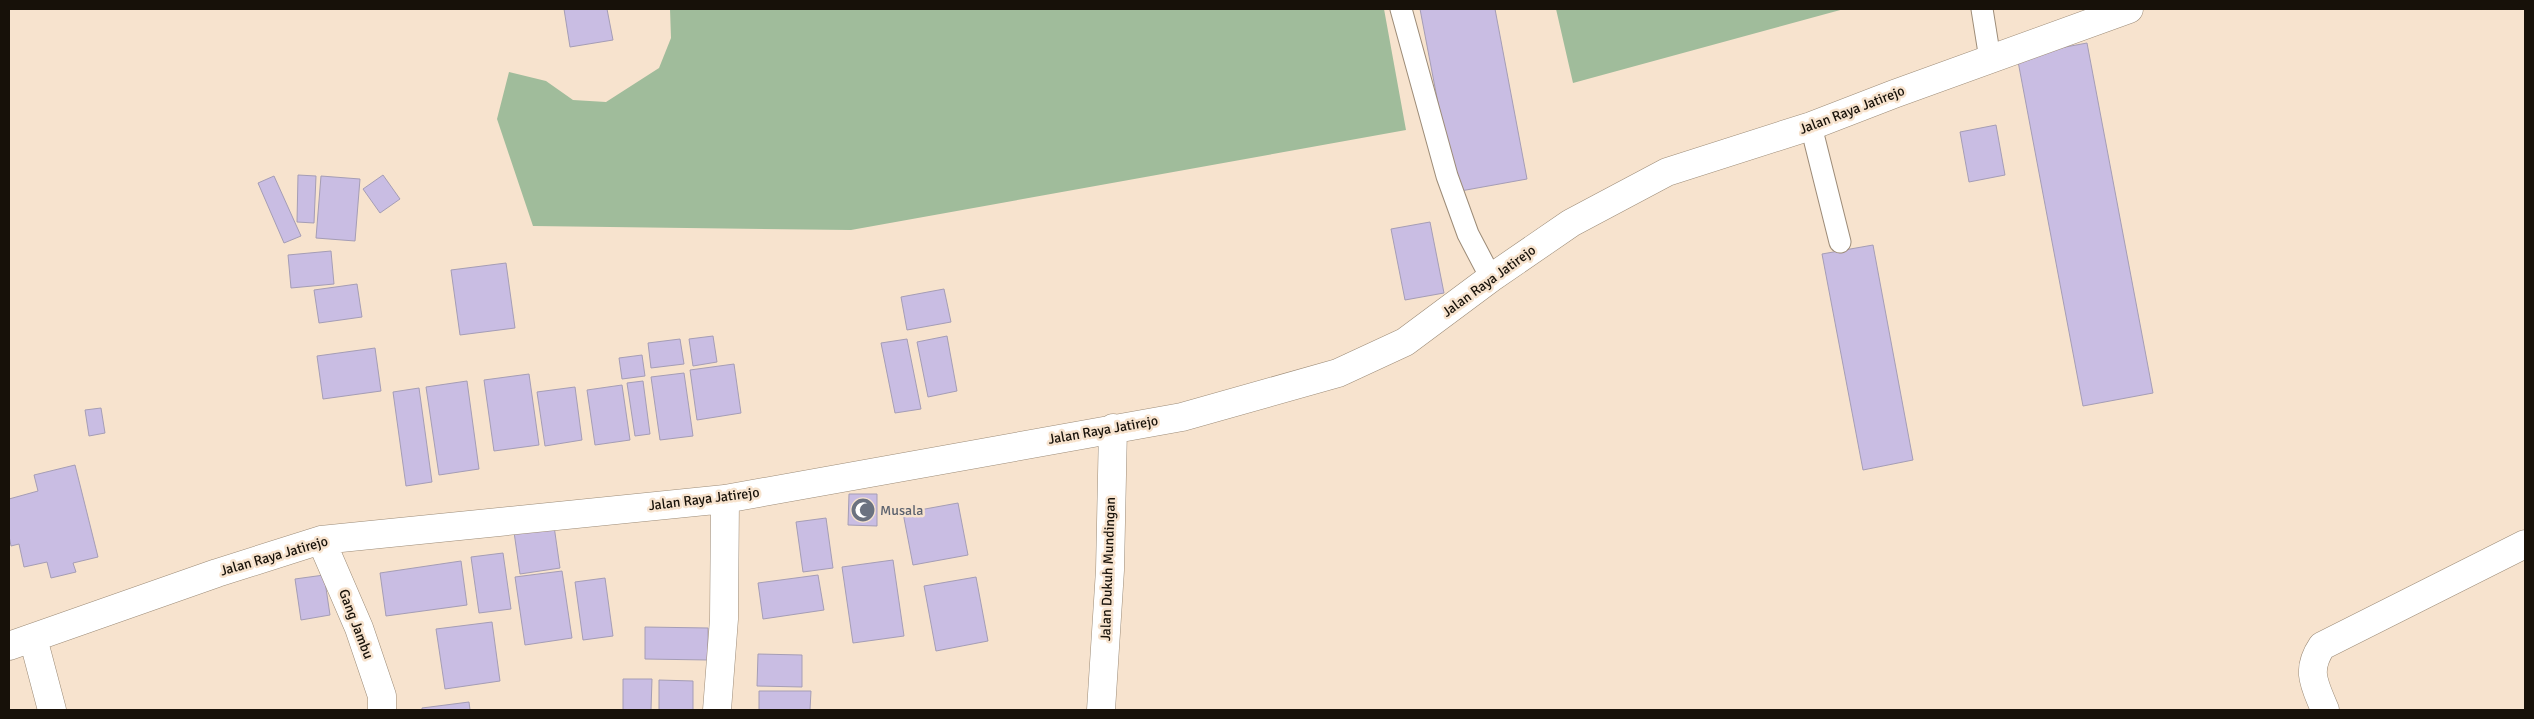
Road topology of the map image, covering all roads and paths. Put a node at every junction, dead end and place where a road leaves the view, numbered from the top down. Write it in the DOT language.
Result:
graph roads {
  1 [pos="1401,9"];
  2 [pos="1982,9"];
  3 [pos="2130,9"];
  4 [pos="1990,59"];
  5 [pos="1811,126"];
  6 [pos="1840,242"];
  7 [pos="1491,278"];
  8 [pos="1113,428"];
  9 [pos="725,499"];
  10 [pos="321,540"];
  11 [pos="2525,544"];
  12 [pos="21,642"];
  13 [pos="52,710"];
  14 [pos="382,710"];
  15 [pos="717,710"];
  16 [pos="1101,710"];
  17 [pos="2325,710"];
  1 -- 7 [label="lane"];
  2 -- 4 [label="lane"];
  3 -- 4 [label="street, Jalan Raya Jatirejo"];
  4 -- 5 [label="street, Jalan Raya Jatirejo"];
  5 -- 6 [label="lane"];
  5 -- 7 [label="street, Jalan Raya Jatirejo"];
  7 -- 8 [label="street, Jalan Raya Jatirejo"];
  8 -- 9 [label="street, Jalan Raya Jatirejo"];
  8 -- 16 [label="street, Jalan Dukuh Mundingan"];
  9 -- 10 [label="street, Jalan Raya Jatirejo"];
  9 -- 15 [label="street"];
  10 -- 12 [label="street, Jalan Raya Jatirejo"];
  10 -- 14 [label="street, Gang Jambu"];
  11 -- 17 [label="street"];
  12 -- 13 [label="street"];
}
